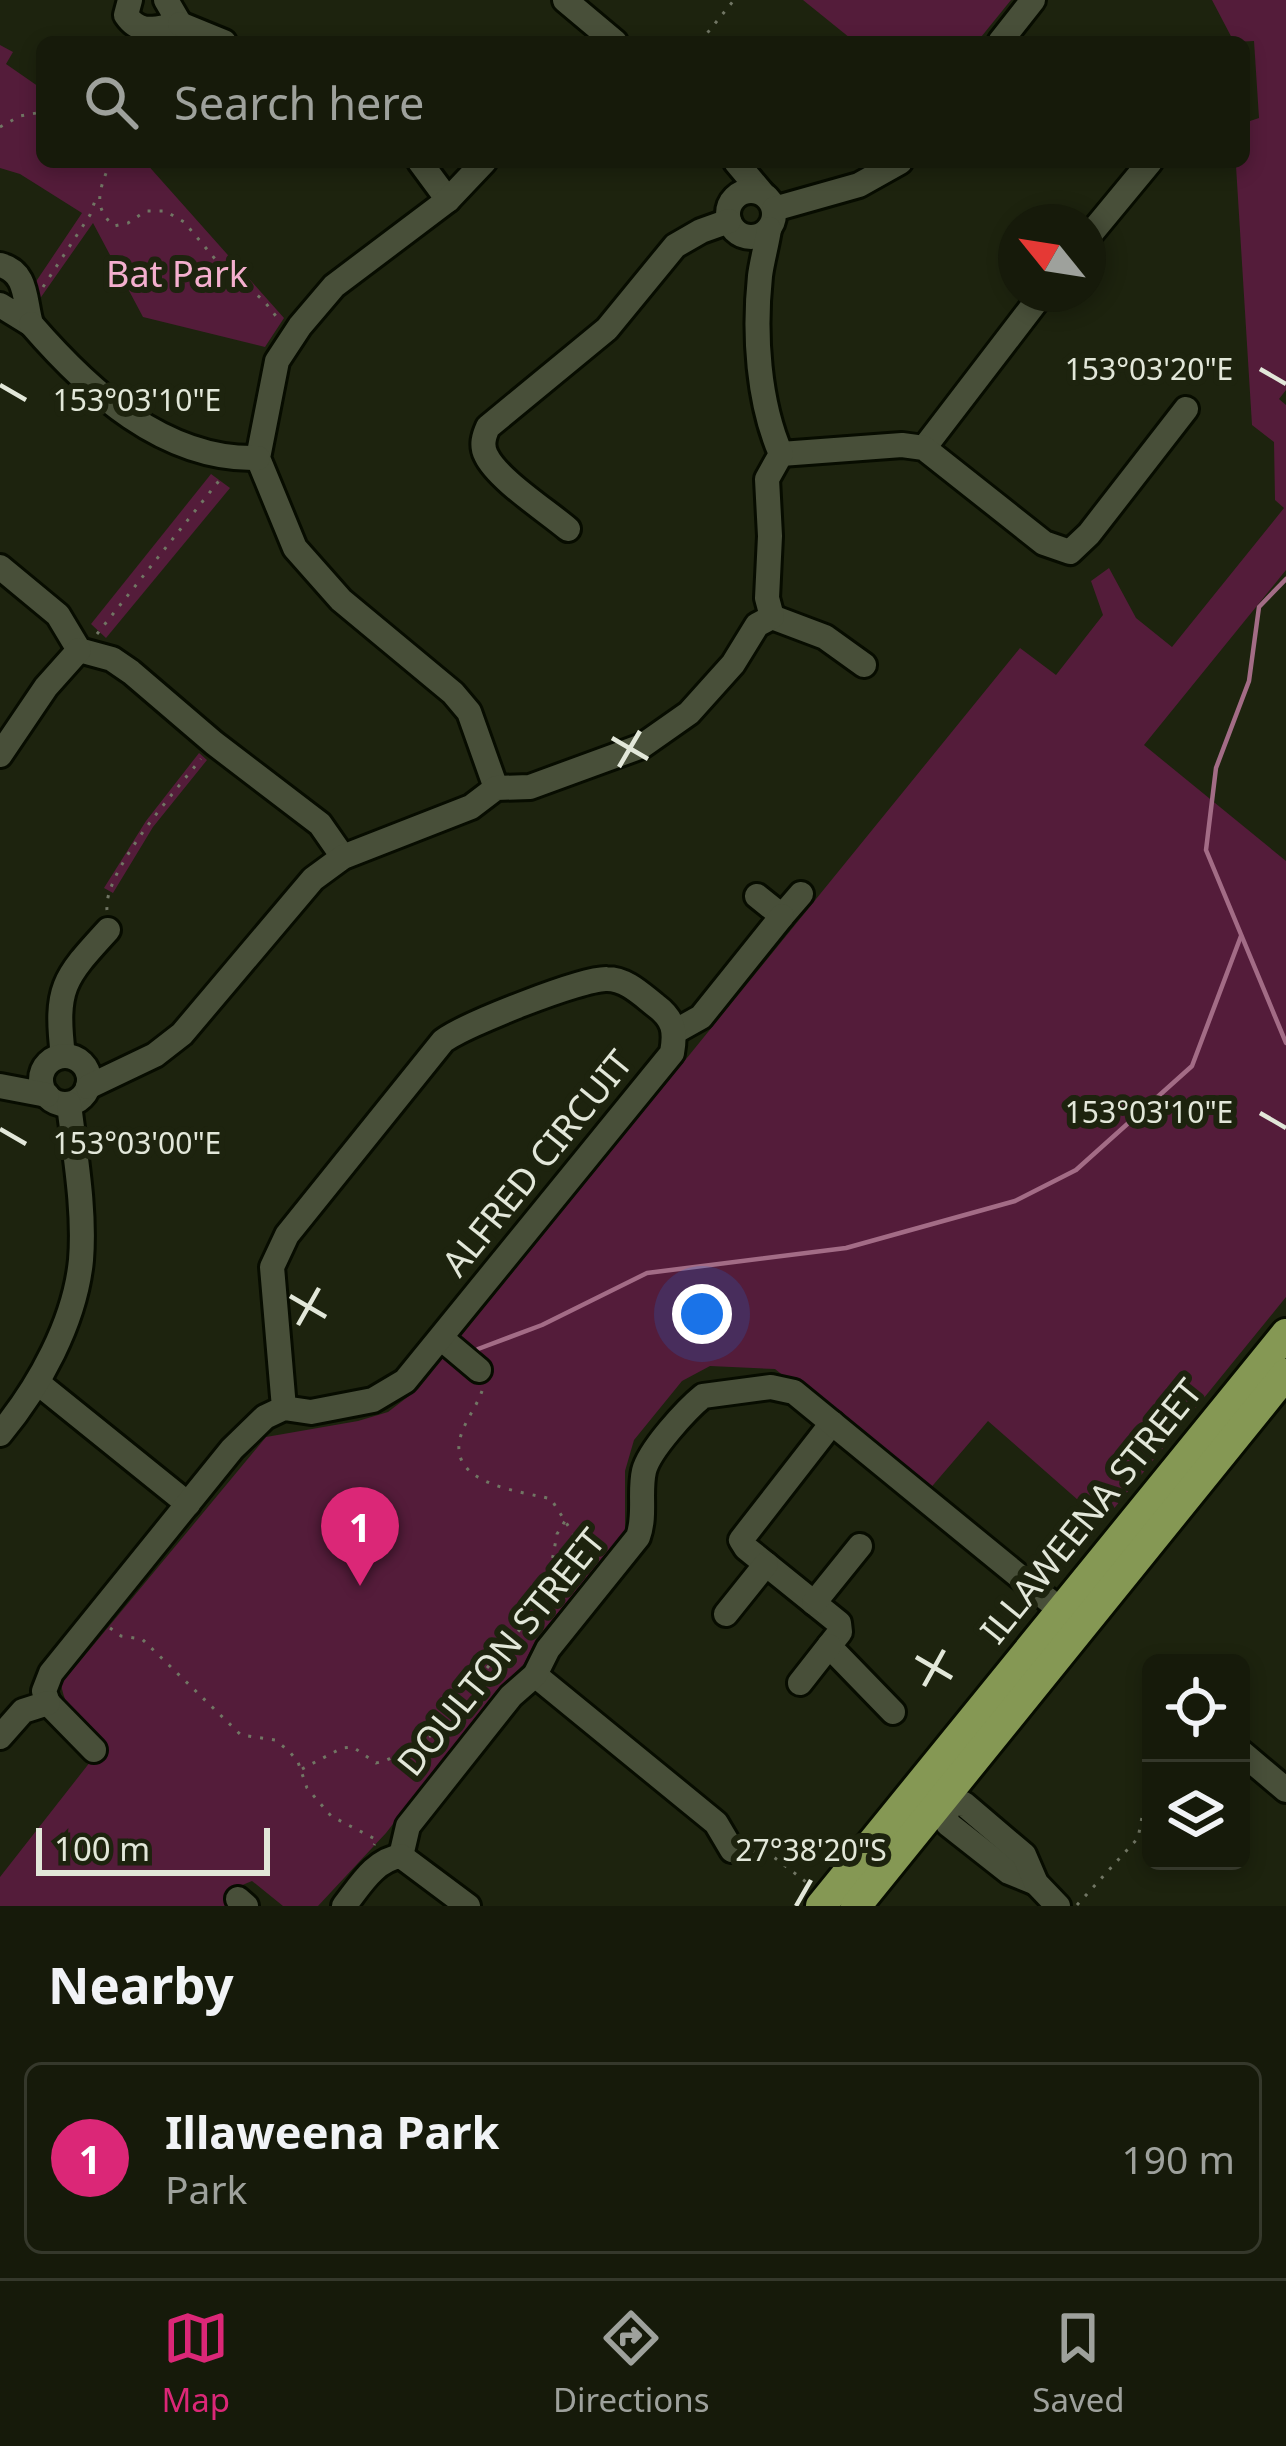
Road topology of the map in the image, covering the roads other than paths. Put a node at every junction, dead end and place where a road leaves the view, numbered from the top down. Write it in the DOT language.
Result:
graph roads {
  1 [pos="130,0"];
  2 [pos="166,0"];
  3 [pos="565,0"];
  4 [pos="1033,0"];
  5 [pos="181,24"];
  6 [pos="210,36"];
  7 [pos="600,36"];
  8 [pos="1005,36"];
  9 [pos="424,168"];
  10 [pos="478,168"];
  11 [pos="727,168"];
  12 [pos="740,168"];
  13 [pos="889,168"];
  14 [pos="1145,168"];
  15 [pos="448,200"];
  16 [pos="768,210"];
  17 [pos="1106,215"];
  18 [pos="735,219"];
  19 [pos="0,265"];
  20 [pos="760,277"];
  21 [pos="19,312"];
  22 [pos="1028,312"];
  23 [pos="1186,410"];
  24 [pos="923,448"];
  25 [pos="781,454"];
  26 [pos="258,458"];
  27 [pos="568,529"];
  28 [pos="0,567"];
  29 [pos="772,617"];
  30 [pos="79,650"];
  31 [pos="864,665"];
  32 [pos="0,754"];
  33 [pos="496,788"];
  34 [pos="343,856"];
  35 [pos="801,894"];
  36 [pos="757,896"];
  37 [pos="782,916"];
  38 [pos="108,930"];
  39 [pos="676,1031"];
  40 [pos="65,1079"];
  41 [pos="0,1085"];
  42 [pos="1286,1334"];
  43 [pos="441,1338"];
  44 [pos="1286,1374"];
  45 [pos="481,1378"];
  46 [pos="38,1383"];
  47 [pos="284,1408"];
  48 [pos="832,1424"];
  49 [pos="0,1433"];
  50 [pos="188,1504"];
  51 [pos="860,1546"];
  52 [pos="766,1564"];
  53 [pos="814,1603"];
  54 [pos="726,1614"];
  55 [pos="1071,1619"];
  56 [pos="829,1646"];
  57 [pos="535,1675"];
  58 [pos="800,1683"];
  59 [pos="48,1703"];
  60 [pos="893,1712"];
  61 [pos="0,1737"];
  62 [pos="94,1750"];
  63 [pos="1250,1760"];
  64 [pos="951,1766"];
  65 [pos="1286,1790"];
  66 [pos="943,1814"];
  67 [pos="880,1832"];
  68 [pos="733,1850"];
  69 [pos="401,1856"];
  70 [pos="817,1896"];
  71 [pos="344,1906"];
  72 [pos="468,1906"];
  73 [pos="856,1906"];
  74 [pos="1058,1906"];
  1 -- 5 [label="street"];
  2 -- 5 [label="street"];
  3 -- 7 [label="street"];
  4 -- 8 [label="street"];
  5 -- 6 [label="street"];
  9 -- 15 [label="street"];
  10 -- 15 [label="street"];
  11 -- 18 [label="street"];
  12 -- 16 [label="street"];
  13 -- 16 [label="street"];
  14 -- 17 [label="street"];
  15 -- 26 [label="street"];
  16 -- 18 [label="street"];
  16 -- 18 [label="street"];
  16 -- 20 [label="street"];
  18 -- 20 [label="street"];
  18 -- 27 [label="street"];
  19 -- 21 [label="street"];
  20 -- 25 [label="street"];
  21 -- 26 [label="street"];
  22 -- 24 [label="street"];
  23 -- 24 [label="street"];
  24 -- 25 [label="street"];
  25 -- 29 [label="street"];
  26 -- 33 [label="street"];
  28 -- 30 [label="street"];
  29 -- 31 [label="street"];
  29 -- 33 [label="street"];
  30 -- 32 [label="street"];
  30 -- 34 [label="street"];
  33 -- 34 [label="street"];
  34 -- 40 [label="street"];
  35 -- 37 [label="street"];
  36 -- 37 [label="street"];
  37 -- 39 [label="street"];
  38 -- 40 [label="street"];
  39 -- 43 [label="street, ALFRED CIRCUIT"];
  39 -- 47 [label="street, ALFRED CIRCUIT"];
  40 -- 41 [label="street"];
  40 -- 46 [label="street"];
  42 -- 55 [label="main road, ILLAWEENA STREET"];
  43 -- 45 [label="street"];
  43 -- 47 [label="street, ALFRED CIRCUIT"];
  44 -- 55 [label="main road, ILLAWEENA STREET"];
  46 -- 49 [label="street"];
  46 -- 50 [label="street"];
  47 -- 50 [label="street"];
  48 -- 52 [label="street"];
  48 -- 55 [label="street, DOULTON STREET"];
  48 -- 57 [label="street, DOULTON STREET"];
  50 -- 59 [label="street"];
  51 -- 53 [label="street"];
  52 -- 53 [label="street"];
  52 -- 54 [label="street"];
  53 -- 56 [label="street"];
  55 -- 64 [label="main road, ILLAWEENA STREET"];
  56 -- 58 [label="street"];
  56 -- 60 [label="street"];
  57 -- 68 [label="street"];
  57 -- 69 [label="street, DOULTON STREET"];
  59 -- 61 [label="street"];
  59 -- 62 [label="street"];
  63 -- 65 [label="street"];
  64 -- 66 [label="main road, ILLAWEENA STREET"];
  64 -- 67 [label="main road, ILLAWEENA STREET"];
  66 -- 67 [label="street"];
  66 -- 73 [label="main road, ILLAWEENA STREET"];
  66 -- 74 [label="street"];
  67 -- 70 [label="main road, ILLAWEENA STREET"];
  69 -- 71 [label="street"];
  69 -- 72 [label="street"];
}
